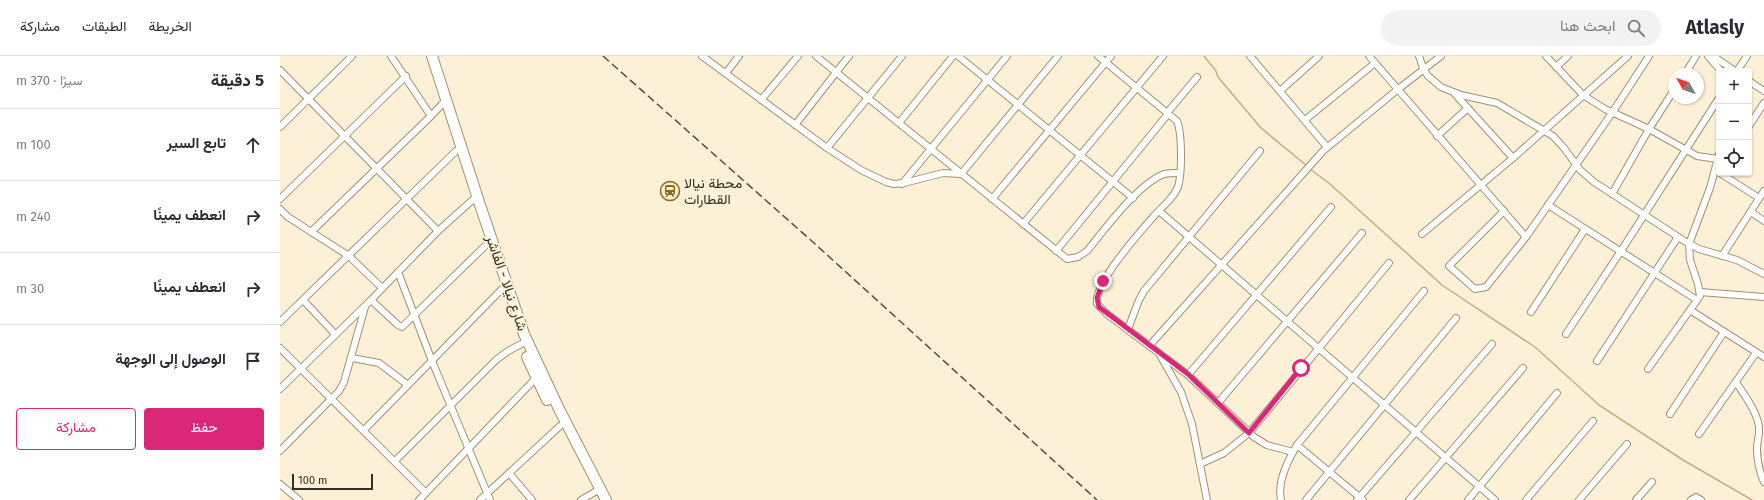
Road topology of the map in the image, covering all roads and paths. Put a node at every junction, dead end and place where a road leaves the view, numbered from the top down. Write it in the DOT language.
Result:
graph roads {
  1 [pos="352,56"];
  2 [pos="391,56"];
  3 [pos="426,56"];
  4 [pos="432,56"];
  5 [pos="702,56"];
  6 [pos="739,56"];
  7 [pos="798,56"];
  8 [pos="816,56"];
  9 [pos="849,56"];
  10 [pos="902,56"];
  11 [pos="953,56"];
  12 [pos="958,56"];
  13 [pos="1007,56"];
  14 [pos="1058,56"];
  15 [pos="1098,56"];
  16 [pos="1111,56"];
  17 [pos="1163,56"];
  18 [pos="1319,56"];
  19 [pos="1369,56"];
  20 [pos="1418,56"];
  21 [pos="1441,56"];
  22 [pos="1546,56"];
  23 [pos="1568,56"];
  24 [pos="1628,56"];
  25 [pos="1649,56"];
  26 [pos="1696,56"];
  27 [pos="1708,56"];
  28 [pos="1713,56"];
  29 [pos="1746,56"];
  30 [pos="1254,57"];
  31 [pos="1105,62"];
  32 [pos="1375,63"];
  33 [pos="1556,67"];
  34 [pos="1688,68"];
  35 [pos="1718,68"];
  36 [pos="1731,68"];
  37 [pos="1738,68"];
  38 [pos="280,70"];
  39 [pos="1424,70"];
  40 [pos="836,72"];
  41 [pos="726,73"];
  42 [pos="406,76"];
  43 [pos="1197,78"];
  44 [pos="987,80"];
  45 [pos="1752,82"];
  46 [pos="1137,88"];
  47 [pos="1396,90"];
  48 [pos="1280,91"];
  49 [pos="1764,91"];
  50 [pos="1455,93"];
  51 [pos="1583,95"];
  52 [pos="309,98"];
  53 [pos="868,98"];
  54 [pos="761,100"];
  55 [pos="1668,100"];
  56 [pos="444,102"];
  57 [pos="1716,103"];
  58 [pos="1764,103"];
  59 [pos="1018,106"];
  60 [pos="1468,108"];
  61 [pos="1168,114"];
  62 [pos="1612,114"];
  63 [pos="431,116"];
  64 [pos="1305,120"];
  65 [pos="1752,121"];
  66 [pos="899,124"];
  67 [pos="795,125"];
  68 [pos="280,127"];
  69 [pos="1650,129"];
  70 [pos="1048,131"];
  71 [pos="1544,131"];
  72 [pos="344,135"];
  73 [pos="1438,136"];
  74 [pos="456,139"];
  75 [pos="1327,147"];
  76 [pos="827,148"];
  77 [pos="930,149"];
  78 [pos="1685,150"];
  79 [pos="456,151"];
  80 [pos="1260,151"];
  81 [pos="1080,156"];
  82 [pos="1716,157"];
  83 [pos="1513,158"];
  84 [pos="1576,165"];
  85 [pos="377,168"];
  86 [pos="1180,173"];
  87 [pos="961,174"];
  88 [pos="1716,176"];
  89 [pos="1724,176"];
  90 [pos="1113,182"];
  91 [pos="902,184"];
  92 [pos="1482,185"];
  93 [pos="1764,191"];
  94 [pos="1612,194"];
  95 [pos="474,198"];
  96 [pos="1133,198"];
  97 [pos="1759,198"];
  98 [pos="280,199"];
  99 [pos="406,199"];
  100 [pos="992,199"];
  101 [pos="1548,205"];
  102 [pos="1331,207"];
  103 [pos="280,208"];
  104 [pos="1159,211"];
  105 [pos="1504,211"];
  106 [pos="1750,212"];
  107 [pos="1644,215"];
  108 [pos="1764,220"];
  109 [pos="1023,224"];
  110 [pos="1585,229"];
  111 [pos="310,232"];
  112 [pos="438,232"];
  113 [pos="1362,233"];
  114 [pos="1422,234"];
  115 [pos="1189,236"];
  116 [pos="1526,237"];
  117 [pos="1678,237"];
  118 [pos="1689,244"];
  119 [pos="486,245"];
  120 [pos="1056,251"];
  121 [pos="1621,252"];
  122 [pos="349,256"];
  123 [pos="1722,256"];
  124 [pos="1389,263"];
  125 [pos="1222,265"];
  126 [pos="398,272"];
  127 [pos="1654,273"];
  128 [pos="1764,274"];
  129 [pos="382,288"];
  130 [pos="501,290"];
  131 [pos="1424,291"];
  132 [pos="1700,292"];
  133 [pos="1257,294"];
  134 [pos="1764,297"];
  135 [pos="304,300"];
  136 [pos="371,300"];
  137 [pos="1697,300"];
  138 [pos="365,306"];
  139 [pos="1690,310"];
  140 [pos="1531,312"];
  141 [pos="415,316"];
  142 [pos="1456,318"];
  143 [pos="1288,321"];
  144 [pos="280,322"];
  145 [pos="1128,329"];
  146 [pos="1724,332"];
  147 [pos="335,334"];
  148 [pos="1566,334"];
  149 [pos="524,342"];
  150 [pos="1492,344"];
  151 [pos="1150,345"];
  152 [pos="1318,347"];
  153 [pos="280,348"];
  154 [pos="1158,352"];
  155 [pos="1756,353"];
  156 [pos="1764,357"];
  157 [pos="352,358"];
  158 [pos="432,361"];
  159 [pos="1597,361"];
  160 [pos="1523,368"];
  161 [pos="300,369"];
  162 [pos="1648,369"];
  163 [pos="1188,374"];
  164 [pos="1352,377"];
  165 [pos="536,378"];
  166 [pos="1736,382"];
  167 [pos="408,385"];
  168 [pos="280,389"];
  169 [pos="1558,393"];
  170 [pos="331,399"];
  171 [pos="1218,403"];
  172 [pos="450,405"];
  173 [pos="1385,405"];
  174 [pos="1670,414"];
  175 [pos="1593,421"];
  176 [pos="560,426"];
  177 [pos="364,430"];
  178 [pos="1416,432"];
  179 [pos="1249,433"];
  180 [pos="1699,434"];
  181 [pos="1627,444"];
  182 [pos="1297,445"];
  183 [pos="468,450"];
  184 [pos="280,451"];
  185 [pos="1293,452"];
  186 [pos="1758,455"];
  187 [pos="1447,458"];
  188 [pos="395,461"];
  189 [pos="1764,461"];
  190 [pos="1200,464"];
  191 [pos="1328,472"];
  192 [pos="508,473"];
  193 [pos="1652,482"];
  194 [pos="1764,482"];
  195 [pos="280,484"];
  196 [pos="1480,486"];
  197 [pos="426,493"];
  198 [pos="487,493"];
  199 [pos="598,494"];
  200 [pos="291,498"];
  201 [pos="1360,499"];
  202 [pos="299,500"];
  203 [pos="419,500"];
  204 [pos="480,500"];
  205 [pos="490,500"];
  206 [pos="532,500"];
  207 [pos="581,500"];
  208 [pos="606,500"];
  209 [pos="1207,500"];
  210 [pos="1281,500"];
  211 [pos="1306,500"];
  212 [pos="1409,500"];
  213 [pos="1468,500"];
  214 [pos="1495,500"];
  215 [pos="1526,500"];
  216 [pos="1579,500"];
  217 [pos="1636,500"];
  218 [pos="1691,500"];
  219 [pos="1701,500"];
  1 -- 52 [label="street"];
  2 -- 42 [label="street"];
  3 -- 56 [label="highway, شارع نيالا - الفاشر"];
  4 -- 56 [label="highway, شارع نيالا - الفاشر"];
  5 -- 41 [label="street"];
  6 -- 41 [label="street"];
  7 -- 54 [label="street"];
  8 -- 40 [label="street"];
  9 -- 40 [label="street"];
  10 -- 53 [label="street"];
  11 -- 66 [label="street"];
  12 -- 44 [label="street"];
  13 -- 44 [label="street"];
  14 -- 59 [label="street"];
  15 -- 31 [label="street"];
  16 -- 31 [label="street"];
  17 -- 46 [label="street"];
  18 -- 48 [label="street"];
  19 -- 32 [label="street"];
  20 -- 39 [label="street"];
  21 -- 39 [label="street"];
  22 -- 33 [label="street"];
  23 -- 33 [label="street"];
  24 -- 51 [label="street"];
  25 -- 62 [label="street"];
  26 -- 34 [label="street"];
  27 -- 35 [label="street"];
  28 -- 36 [label="street"];
  29 -- 37 [label="street"];
  30 -- 48 [label="street"];
  31 -- 46 [label="street"];
  31 -- 70 [label="street"];
  32 -- 47 [label="street"];
  32 -- 64 [label="street"];
  33 -- 51 [label="street"];
  38 -- 52 [label="street"];
  39 -- 47 [label="street"];
  39 -- 50 [label="street"];
  40 -- 53 [label="street"];
  40 -- 67 [label="street"];
  41 -- 54 [label="street"];
  42 -- 63 [label="street"];
  42 -- 72 [label="street"];
  43 -- 61 [label="street"];
  44 -- 59 [label="street"];
  44 -- 77 [label="street"];
  45 -- 49 [label="street"];
  46 -- 61 [label="street"];
  46 -- 81 [label="street"];
  47 -- 73 [label="street"];
  47 -- 75 [label="street"];
  48 -- 64 [label="street"];
  50 -- 60 [label="street"];
  50 -- 71 [label="street"];
  51 -- 62 [label="street"];
  51 -- 71 [label="street"];
  52 -- 68 [label="street"];
  52 -- 72 [label="street"];
  53 -- 66 [label="street"];
  53 -- 76 [label="street"];
  54 -- 67 [label="street"];
  55 -- 69 [label="street"];
  56 -- 63 [label="street"];
  56 -- 74 [label="highway, شارع نيالا - الفاشر"];
  57 -- 78 [label="street"];
  58 -- 65 [label="street"];
  59 -- 70 [label="street"];
  59 -- 87 [label="street"];
  60 -- 73 [label="street"];
  60 -- 83 [label="street"];
  61 -- 86 [label="street"];
  61 -- 90 [label="street"];
  62 -- 69 [label="street"];
  62 -- 84 [label="street"];
  63 -- 85 [label="street"];
  64 -- 75 [label="street"];
  66 -- 77 [label="street"];
  67 -- 76 [label="street"];
  69 -- 78 [label="street"];
  69 -- 94 [label="street"];
  70 -- 81 [label="street"];
  70 -- 100 [label="street"];
  71 -- 83 [label="street"];
  71 -- 84 [label="street"];
  72 -- 85 [label="street"];
  72 -- 98 [label="street"];
  73 -- 92 [label="street"];
  74 -- 79 [label="highway, شارع نيالا - الفاشر"];
  74 -- 95 [label="highway, شارع نيالا - الفاشر"];
  75 -- 125 [label="street"];
  76 -- 91 [label="street"];
  77 -- 87 [label="street"];
  77 -- 91 [label="street"];
  78 -- 82 [label="street"];
  78 -- 107 [label="street"];
  79 -- 95 [label="highway, شارع نيالا - الفاشر"];
  79 -- 99 [label="street"];
  80 -- 115 [label="street"];
  81 -- 90 [label="street"];
  81 -- 109 [label="street"];
  83 -- 92 [label="street"];
  84 -- 94 [label="street"];
  84 -- 101 [label="street"];
  85 -- 99 [label="street"];
  85 -- 111 [label="street"];
  86 -- 96 [label="street"];
  86 -- 104 [label="street"];
  87 -- 91 [label="street"];
  87 -- 100 [label="street"];
  88 -- 118 [label="street"];
  89 -- 97 [label="street"];
  90 -- 96 [label="street"];
  90 -- 120 [label="street"];
  92 -- 105 [label="street"];
  92 -- 114 [label="street"];
  93 -- 97 [label="street"];
  94 -- 107 [label="street"];
  95 -- 112 [label="street"];
  95 -- 119 [label="highway, شارع نيالا - الفاشر"];
  95 -- 149 [label="highway, شارع نيالا - الفاشر"];
  96 -- 120 [label="street"];
  97 -- 106 [label="street"];
  99 -- 112 [label="street"];
  99 -- 122 [label="street"];
  100 -- 109 [label="street"];
  101 -- 110 [label="street"];
  101 -- 116 [label="street"];
  102 -- 133 [label="street"];
  103 -- 111 [label="street"];
  104 -- 115 [label="street"];
  104 -- 145 [label="street"];
  105 -- 116 [label="street"];
  105 -- 116 [label="street"];
  106 -- 108 [label="street"];
  106 -- 123 [label="street"];
  107 -- 117 [label="street"];
  107 -- 121 [label="street"];
  109 -- 120 [label="street"];
  110 -- 121 [label="street"];
  110 -- 140 [label="street"];
  111 -- 122 [label="street"];
  112 -- 126 [label="street"];
  113 -- 143 [label="street"];
  115 -- 125 [label="street"];
  115 -- 145 [label="street"];
  117 -- 118 [label="street"];
  117 -- 127 [label="street"];
  118 -- 123 [label="street"];
  118 -- 132 [label="street"];
  119 -- 130 [label="highway, شارع نيالا - الفاشر"];
  119 -- 141 [label="street"];
  121 -- 127 [label="street"];
  121 -- 148 [label="street"];
  122 -- 129 [label="street"];
  122 -- 135 [label="street"];
  123 -- 128 [label="street"];
  124 -- 152 [label="street"];
  125 -- 133 [label="street"];
  125 -- 151 [label="street"];
  126 -- 129 [label="street"];
  126 -- 141 [label="street"];
  127 -- 137 [label="street"];
  127 -- 159 [label="street"];
  129 -- 136 [label="street"];
  130 -- 149 [label="highway, شارع نيالا - الفاشر"];
  130 -- 158 [label="street"];
  131 -- 164 [label="street"];
  132 -- 134 [label="street"];
  132 -- 137 [label="street"];
  133 -- 143 [label="street"];
  133 -- 163 [label="street"];
  135 -- 144 [label="street"];
  135 -- 147 [label="street"];
  136 -- 138 [label="street"];
  136 -- 141 [label="street"];
  137 -- 139 [label="street"];
  138 -- 147 [label="street"];
  138 -- 157 [label="street"];
  139 -- 146 [label="street"];
  139 -- 162 [label="street"];
  141 -- 158 [label="street"];
  142 -- 173 [label="street"];
  143 -- 152 [label="street"];
  143 -- 171 [label="street"];
  145 -- 151 [label="street"];
  146 -- 155 [label="street"];
  146 -- 174 [label="street"];
  147 -- 161 [label="street"];
  149 -- 165 [label="highway, شارع نيالا - الفاشر"];
  149 -- 172 [label="street"];
  149 -- 199 [label="highway, شارع نيالا - الفاشر"];
  150 -- 178 [label="street"];
  151 -- 154 [label="street"];
  152 -- 164 [label="street"];
  152 -- 179 [label="street"];
  153 -- 161 [label="street"];
  154 -- 163 [label="street"];
  154 -- 190 [label="street"];
  155 -- 156 [label="street"];
  155 -- 166 [label="street"];
  157 -- 167 [label="street"];
  157 -- 170 [label="street"];
  158 -- 167 [label="street"];
  158 -- 172 [label="street"];
  160 -- 187 [label="street"];
  161 -- 168 [label="street"];
  161 -- 170 [label="street"];
  163 -- 171 [label="street"];
  164 -- 173 [label="street"];
  164 -- 182 [label="street"];
  165 -- 176 [label="highway, شارع نيالا - الفاشر"];
  165 -- 183 [label="street"];
  166 -- 180 [label="street"];
  166 -- 186 [label="street"];
  167 -- 177 [label="street"];
  169 -- 196 [label="street"];
  170 -- 177 [label="street"];
  170 -- 184 [label="street"];
  171 -- 179 [label="street"];
  172 -- 183 [label="street"];
  172 -- 188 [label="street"];
  173 -- 178 [label="street"];
  173 -- 191 [label="street"];
  175 -- 215 [label="street"];
  176 -- 192 [label="street"];
  176 -- 199 [label="highway, شارع نيالا - الفاشر"];
  177 -- 188 [label="street"];
  178 -- 187 [label="street"];
  178 -- 201 [label="street"];
  179 -- 185 [label="street"];
  179 -- 190 [label="street"];
  181 -- 216 [label="street"];
  182 -- 185 [label="street"];
  182 -- 191 [label="street"];
  183 -- 197 [label="street"];
  183 -- 198 [label="street"];
  185 -- 210 [label="street"];
  186 -- 189 [label="street"];
  186 -- 194 [label="street"];
  187 -- 196 [label="street"];
  187 -- 212 [label="street"];
  188 -- 197 [label="street"];
  190 -- 209 [label="street"];
  191 -- 201 [label="street"];
  191 -- 211 [label="street"];
  192 -- 198 [label="street"];
  192 -- 206 [label="street"];
  193 -- 217 [label="street"];
  195 -- 200 [label="street"];
  196 -- 213 [label="street"];
  196 -- 214 [label="street"];
  197 -- 203 [label="street"];
  198 -- 204 [label="street"];
  198 -- 205 [label="street"];
  199 -- 207 [label="street"];
  199 -- 208 [label="highway, شارع نيالا - الفاشر"];
  200 -- 202 [label="street"];
  218 -- 219 [label="street"];
}
